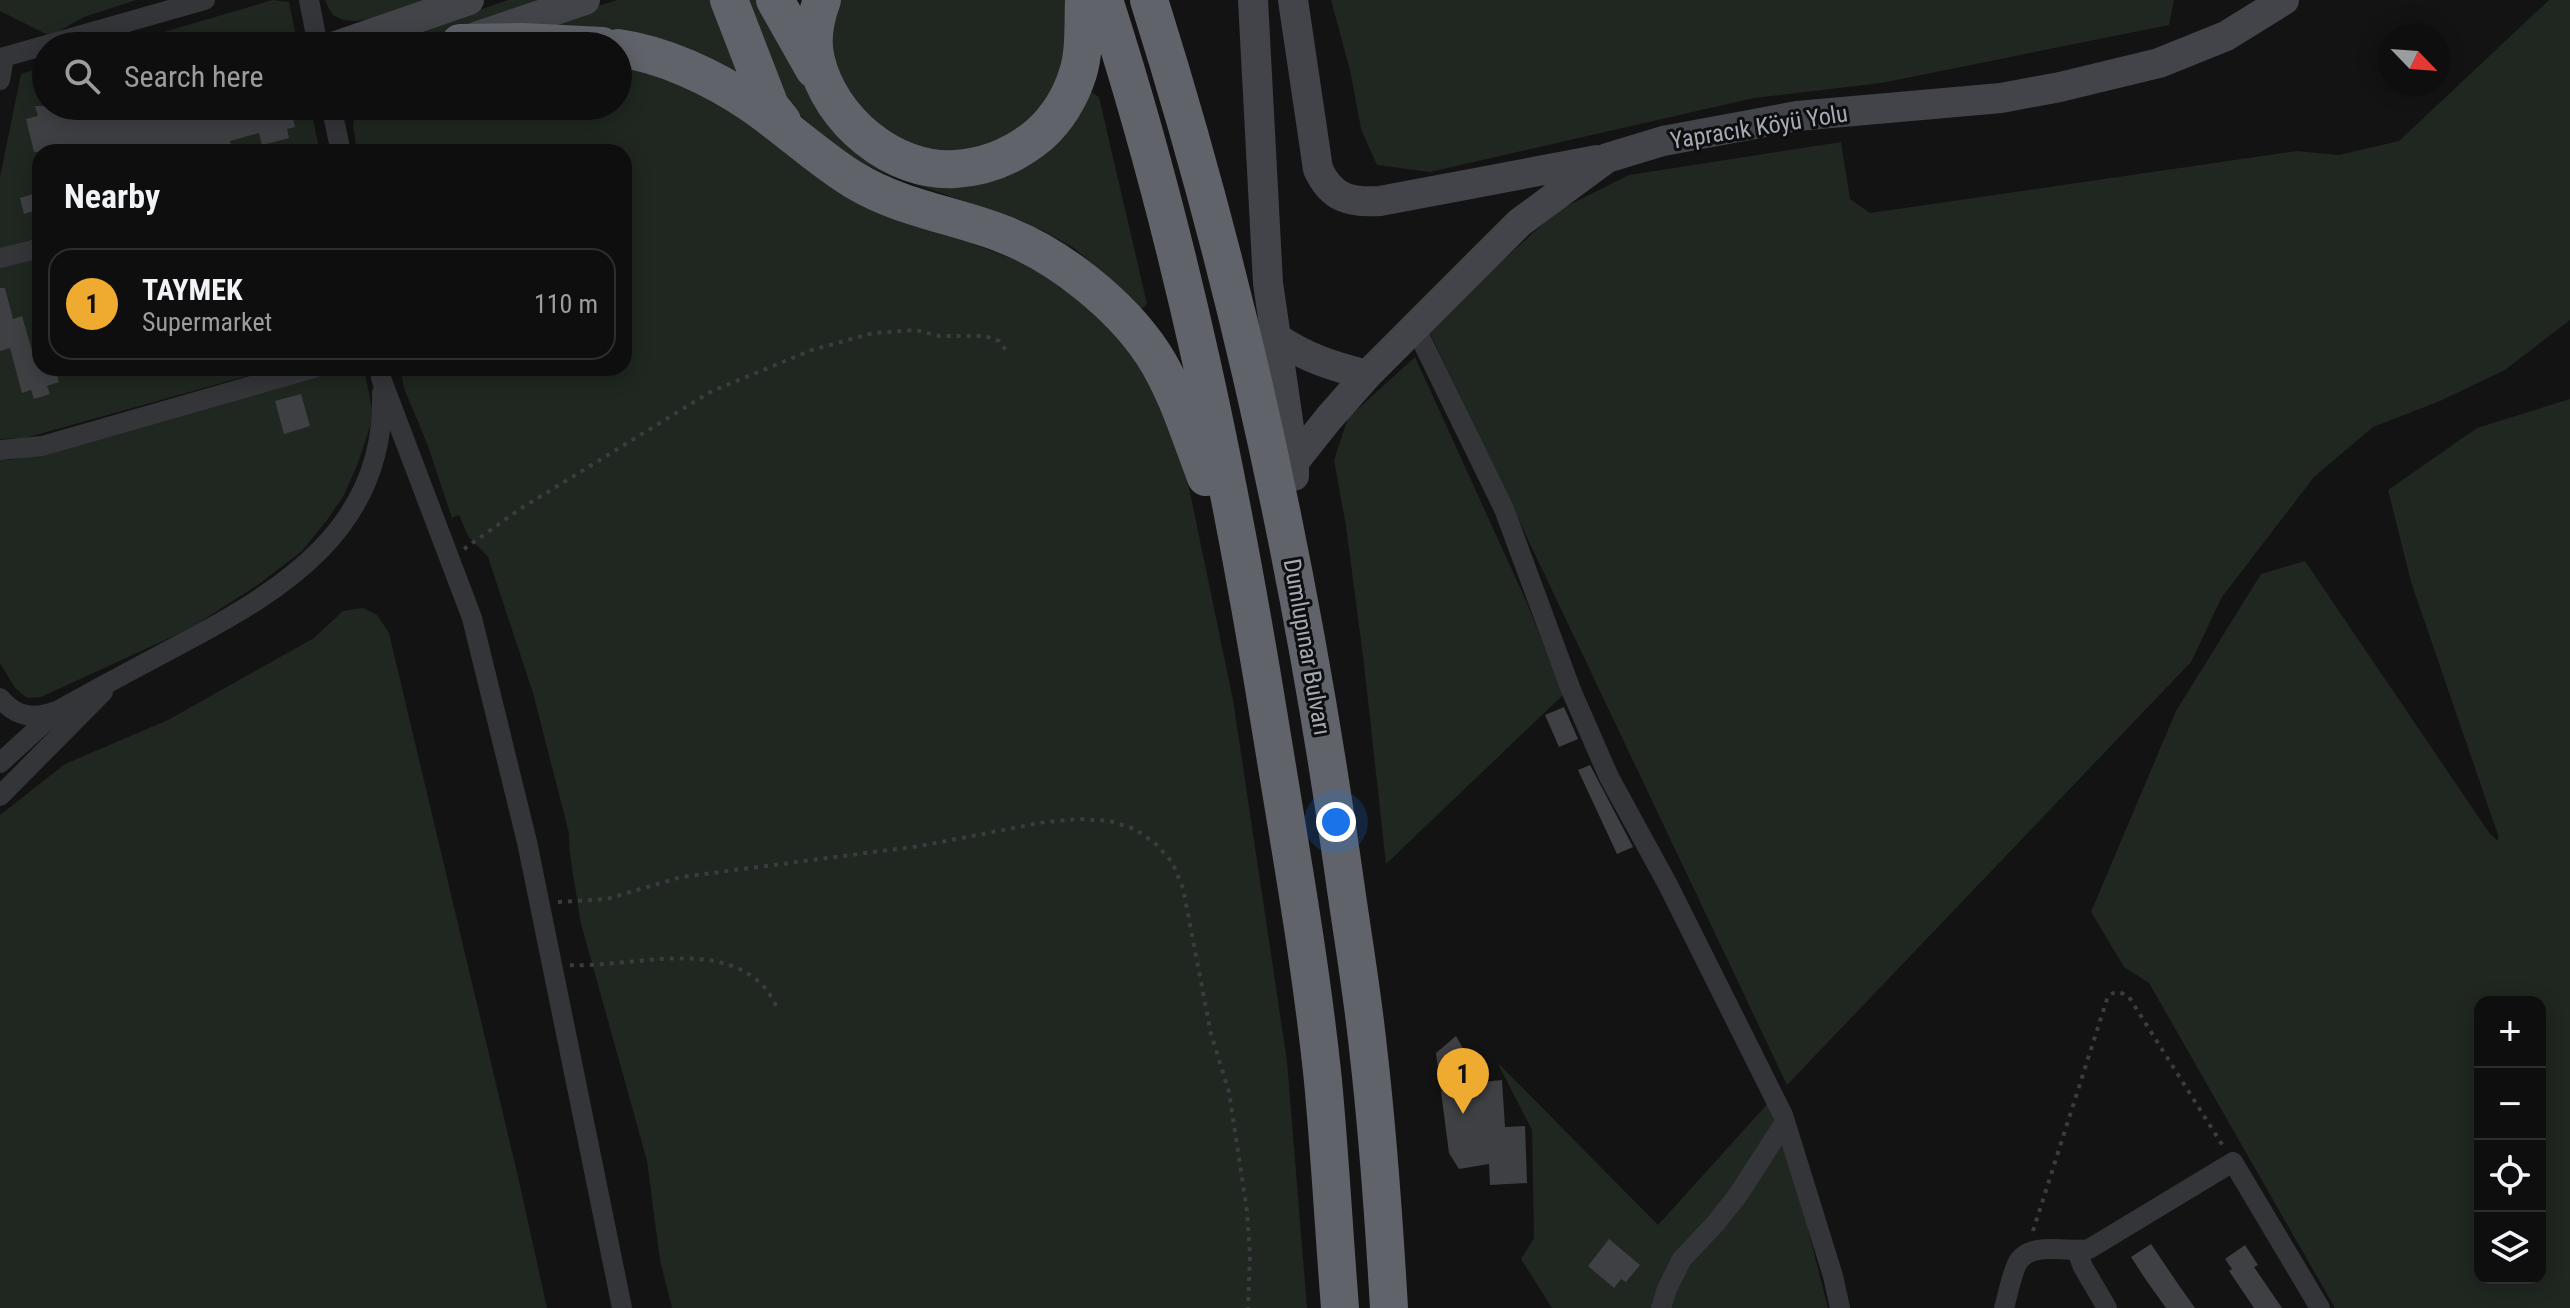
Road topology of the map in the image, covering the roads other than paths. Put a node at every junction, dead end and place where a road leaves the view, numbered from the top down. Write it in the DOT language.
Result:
graph roads {
  1 [pos="205,0"];
  2 [pos="309,0"];
  3 [pos="469,0"];
  4 [pos="585,0"];
  5 [pos="729,0"];
  6 [pos="775,0"];
  7 [pos="822,0"];
  8 [pos="1084,0"];
  9 [pos="1104,0"];
  10 [pos="1149,0"];
  11 [pos="1253,0"];
  12 [pos="1293,0"];
  13 [pos="2284,0"];
  14 [pos="87,32"];
  15 [pos="315,32"];
  16 [pos="376,32"];
  17 [pos="490,32"];
  18 [pos="32,47"];
  19 [pos="632,50"];
  20 [pos="2,55"];
  21 [pos="0,80"];
  22 [pos="822,81"];
  23 [pos="334,120"];
  24 [pos="791,133"];
  25 [pos="339,144"];
  26 [pos="1607,158"];
  27 [pos="32,250"];
  28 [pos="0,258"];
  29 [pos="1415,327"];
  30 [pos="1275,337"];
  31 [pos="1367,375"];
  32 [pos="286,376"];
  33 [pos="381,376"];
  34 [pos="382,376"];
  35 [pos="0,450"];
  36 [pos="1294,462"];
  37 [pos="1290,551"];
  38 [pos="1247,581"];
  39 [pos="117,678"];
  40 [pos="0,698"];
  41 [pos="59,710"];
  42 [pos="0,763"];
  43 [pos="0,796"];
  44 [pos="1785,1122"];
  45 [pos="2077,1251"];
  46 [pos="622,1308"];
  47 [pos="1340,1308"];
  48 [pos="1389,1308"];
  49 [pos="1661,1308"];
  50 [pos="1840,1308"];
  51 [pos="2004,1308"];
  52 [pos="2107,1308"];
  53 [pos="2320,1308"];
  1 -- 14 [label="street"];
  2 -- 15 [label="street"];
  3 -- 16 [label="main road"];
  4 -- 17 [label="main road"];
  5 -- 24 [label="highway"];
  6 -- 22 [label="highway"];
  7 -- 22 [label="highway"];
  8 -- 22 [label="highway"];
  9 -- 38 [label="highway, Dumlupınar Bulvarı"];
  10 -- 37 [label="highway, Dumlupınar Bulvarı"];
  11 -- 30 [label="main road"];
  12 -- 26 [label="main road"];
  13 -- 26 [label="main road, Yapracık Köyü Yolu"];
  18 -- 20 [label="street"];
  19 -- 24 [label="highway"];
  20 -- 21 [label="street"];
  23 -- 25 [label="street"];
  24 -- 38 [label="highway"];
  26 -- 29 [label="main road, Yapracık Köyü Yolu"];
  27 -- 28 [label="street"];
  29 -- 31 [label="main road, Yapracık Köyü Yolu"];
  29 -- 44 [label="street"];
  30 -- 31 [label="main road"];
  30 -- 36 [label="main road"];
  31 -- 36 [label="main road, Yapracık Köyü Yolu"];
  32 -- 35 [label="street"];
  33 -- 39 [label="street"];
  34 -- 46 [label="street"];
  36 -- 37 [label="main road"];
  37 -- 48 [label="highway, Dumlupınar Bulvarı"];
  38 -- 47 [label="highway, Dumlupınar Bulvarı"];
  39 -- 41 [label="street"];
  39 -- 43 [label="street"];
  40 -- 41 [label="street"];
  41 -- 42 [label="street"];
  44 -- 49 [label="street"];
  44 -- 50 [label="street"];
  45 -- 51 [label="street"];
  45 -- 52 [label="street"];
  45 -- 53 [label="street"];
}
